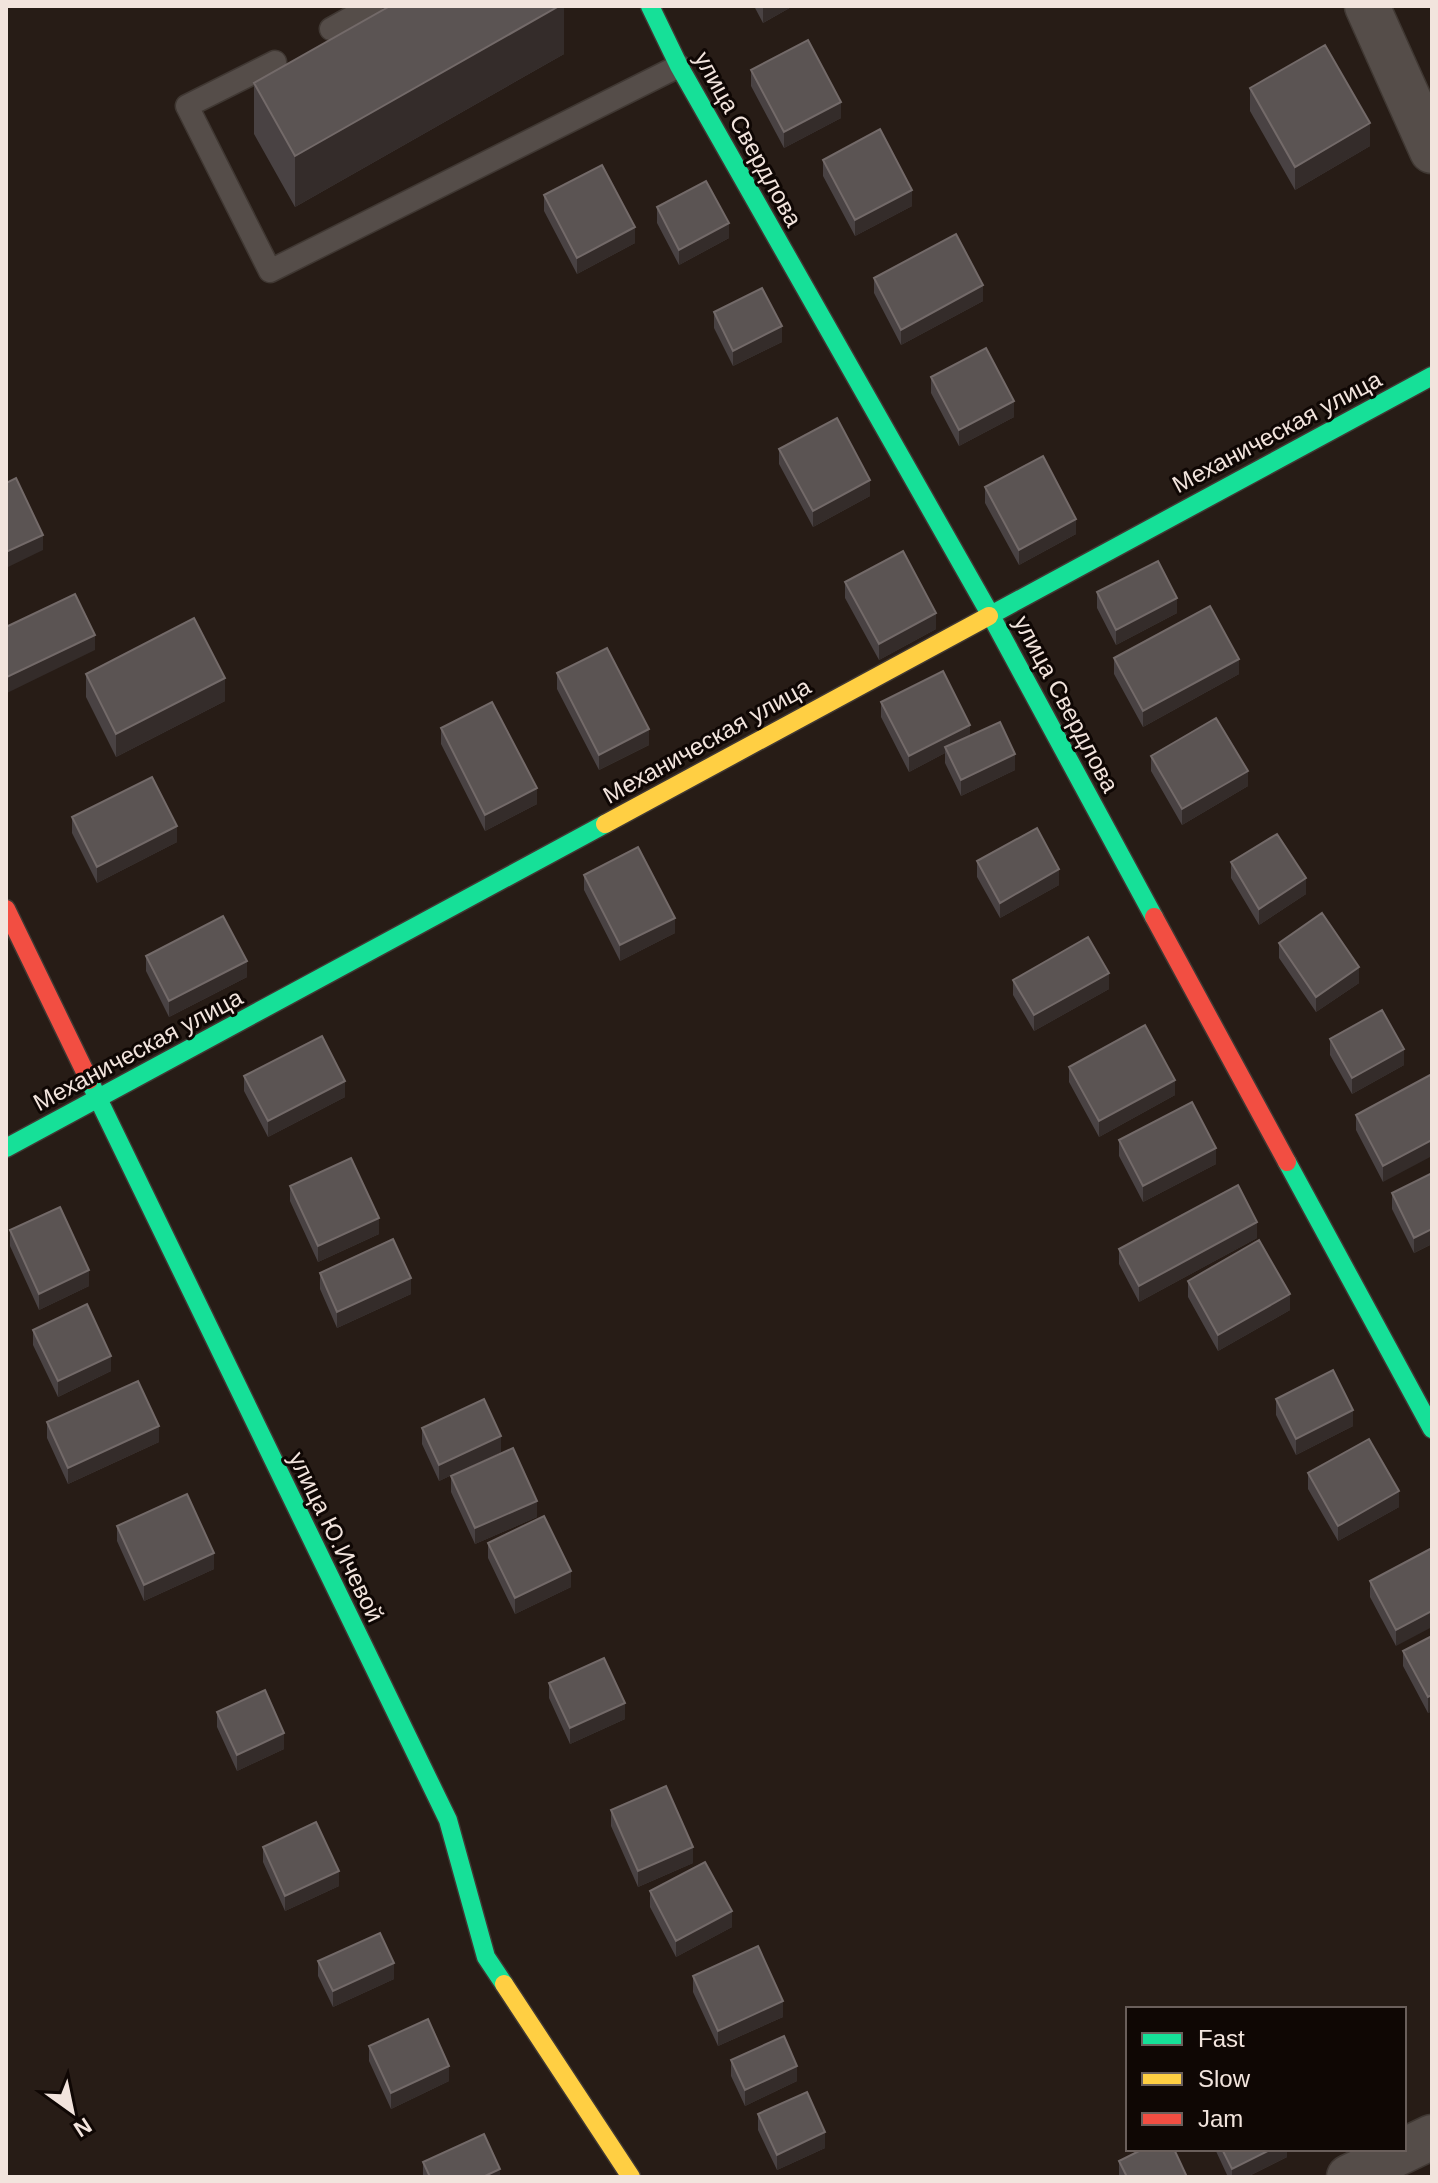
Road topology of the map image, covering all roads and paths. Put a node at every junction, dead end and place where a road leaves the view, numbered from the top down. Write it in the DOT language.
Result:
graph roads {
  1 [pos="372,6"];
  2 [pos="650,6"];
  3 [pos="1367,6"];
  4 [pos="331,29"];
  5 [pos="275,62"];
  6 [pos="679,66"];
  7 [pos="1432,151"];
  8 [pos="1432,376"];
  9 [pos="990,614"];
  10 [pos="6,909"];
  11 [pos="97,1100"];
  12 [pos="6,1148"];
  13 [pos="1432,1429"];
  14 [pos="1432,2137"];
  15 [pos="1406,2150"];
  16 [pos="1403,2151"];
  17 [pos="631,2177"];
  18 [pos="1349,2177"];
  1 -- 4 [label="lane"];
  2 -- 6 [label="street, улица Свердлова"];
  3 -- 7 [label="street"];
  5 -- 6 [label="lane"];
  6 -- 9 [label="street, улица Свердлова"];
  8 -- 9 [label="street, Механическая улица"];
  9 -- 11 [label="street, Механическая улица"];
  9 -- 13 [label="street, улица Свердлова"];
  10 -- 11 [label="street, улица Ю.Ичевой"];
  11 -- 12 [label="street, Механическая улица"];
  11 -- 17 [label="street, улица Ю.Ичевой"];
  14 -- 15 [label="street"];
  16 -- 18 [label="street"];
}
